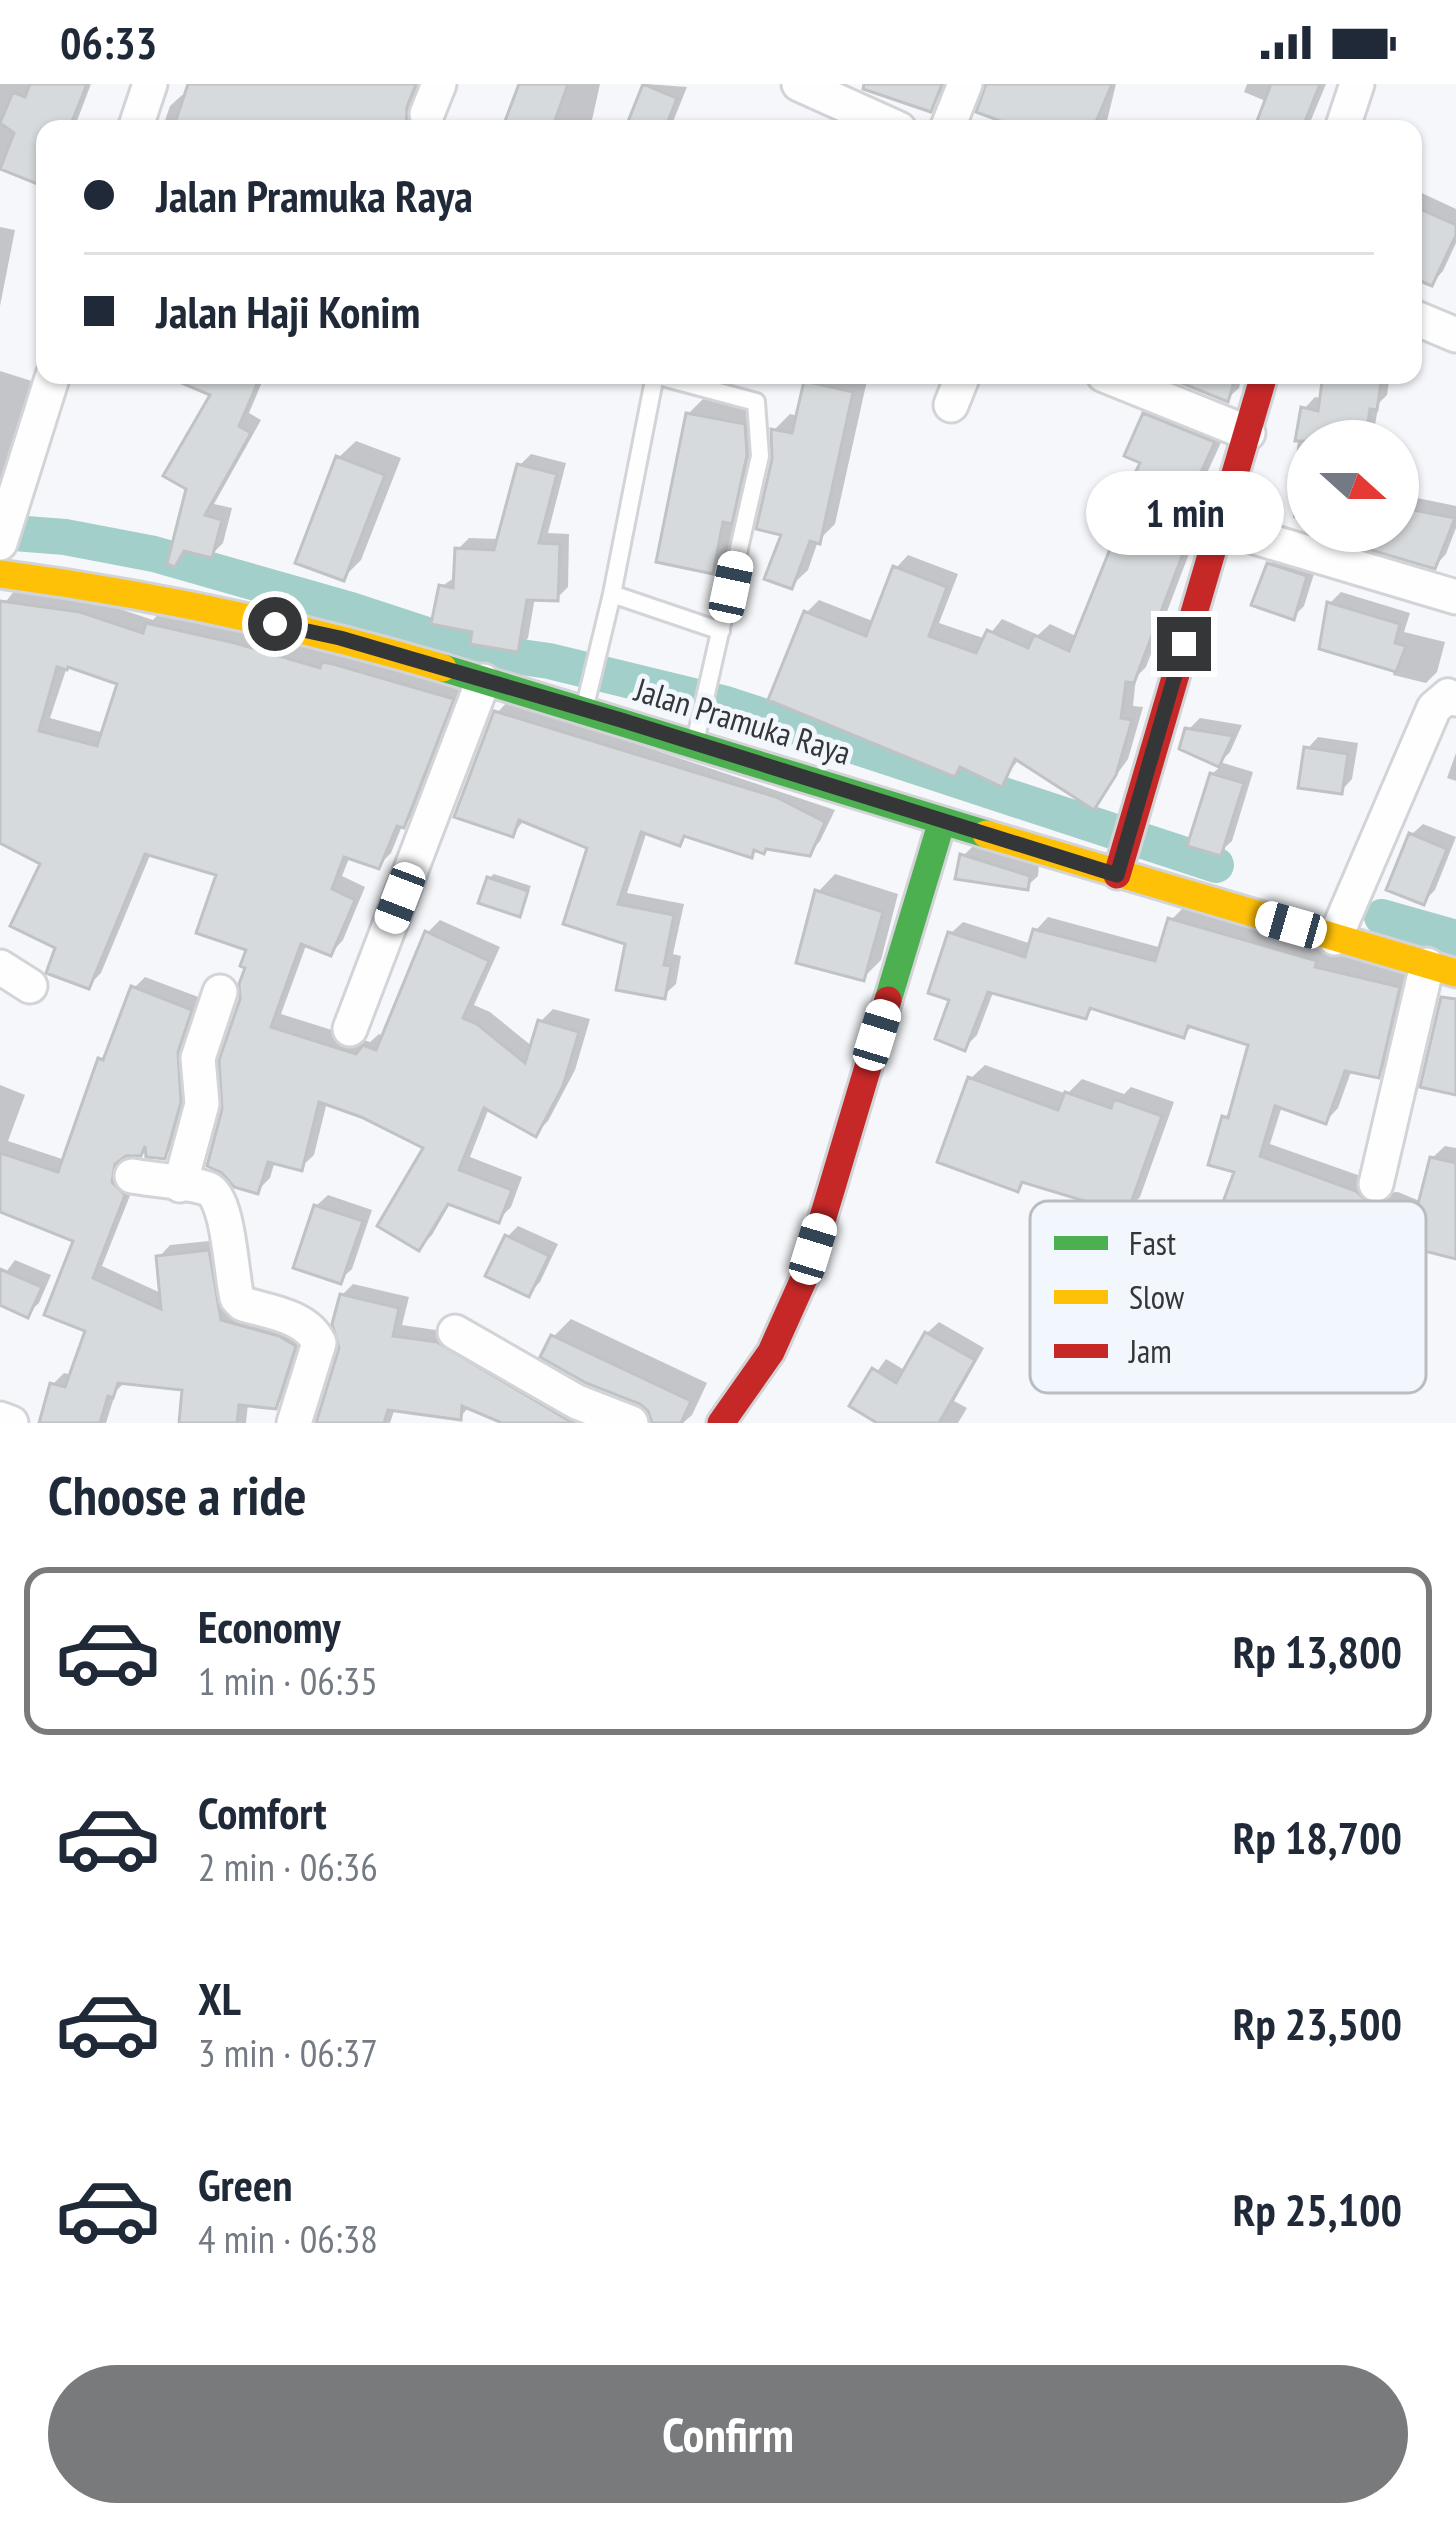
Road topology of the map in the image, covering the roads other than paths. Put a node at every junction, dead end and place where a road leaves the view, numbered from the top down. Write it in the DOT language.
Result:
graph roads {
  1 [pos="150,84"];
  2 [pos="799,84"];
  3 [pos="965,84"];
  4 [pos="1357,84"];
  5 [pos="138,120"];
  6 [pos="878,120"];
  7 [pos="951,120"];
  8 [pos="1345,120"];
  9 [pos="1422,321"];
  10 [pos="1456,335"];
  11 [pos="50,384"];
  12 [pos="653,384"];
  13 [pos="689,384"];
  14 [pos="1126,384"];
  15 [pos="1261,384"];
  16 [pos="1247,434"];
  17 [pos="1221,527"];
  18 [pos="0,542"];
  19 [pos="0,574"];
  20 [pos="612,594"];
  21 [pos="1456,597"];
  22 [pos="721,631"];
  23 [pos="483,681"];
  24 [pos="586,699"];
  25 [pos="1456,699"];
  26 [pos="697,734"];
  27 [pos="942,821"];
  28 [pos="1119,869"];
  29 [pos="1335,938"];
  30 [pos="0,967"];
  31 [pos="1442,969"];
  32 [pos="30,986"];
  33 [pos="220,992"];
  34 [pos="350,1029"];
  35 [pos="133,1176"];
  36 [pos="1376,1184"];
  37 [pos="180,1185"];
  38 [pos="455,1332"];
  39 [pos="0,1419"];
  40 [pos="732,1419"];
  41 [pos="10,1423"];
  42 [pos="294,1423"];
  43 [pos="631,1423"];
  1 -- 5 [label="street"];
  2 -- 6 [label="street"];
  3 -- 7 [label="street"];
  4 -- 8 [label="street"];
  9 -- 10 [label="street"];
  11 -- 18 [label="street"];
  12 -- 20 [label="lane"];
  13 -- 22 [label="lane"];
  14 -- 16 [label="street"];
  15 -- 16 [label="street"];
  16 -- 17 [label="street"];
  17 -- 21 [label="street"];
  17 -- 28 [label="street"];
  19 -- 23 [label="street, Jalan Pramuka Raya"];
  20 -- 22 [label="lane"];
  20 -- 24 [label="lane"];
  22 -- 26 [label="lane"];
  23 -- 24 [label="street, Jalan Pramuka Raya"];
  23 -- 34 [label="street"];
  24 -- 26 [label="street, Jalan Pramuka Raya"];
  25 -- 29 [label="street"];
  26 -- 27 [label="street, Jalan Pramuka Raya"];
  27 -- 28 [label="street, Jalan Pramuka Raya"];
  27 -- 40 [label="street"];
  28 -- 29 [label="street, Jalan Pramuka Raya"];
  29 -- 31 [label="street, Jalan Pramuka Raya"];
  30 -- 32 [label="street"];
  31 -- 36 [label="street"];
  33 -- 37 [label="street"];
  35 -- 37 [label="street"];
  37 -- 42 [label="street"];
  38 -- 43 [label="street"];
  39 -- 41 [label="street"];
}
